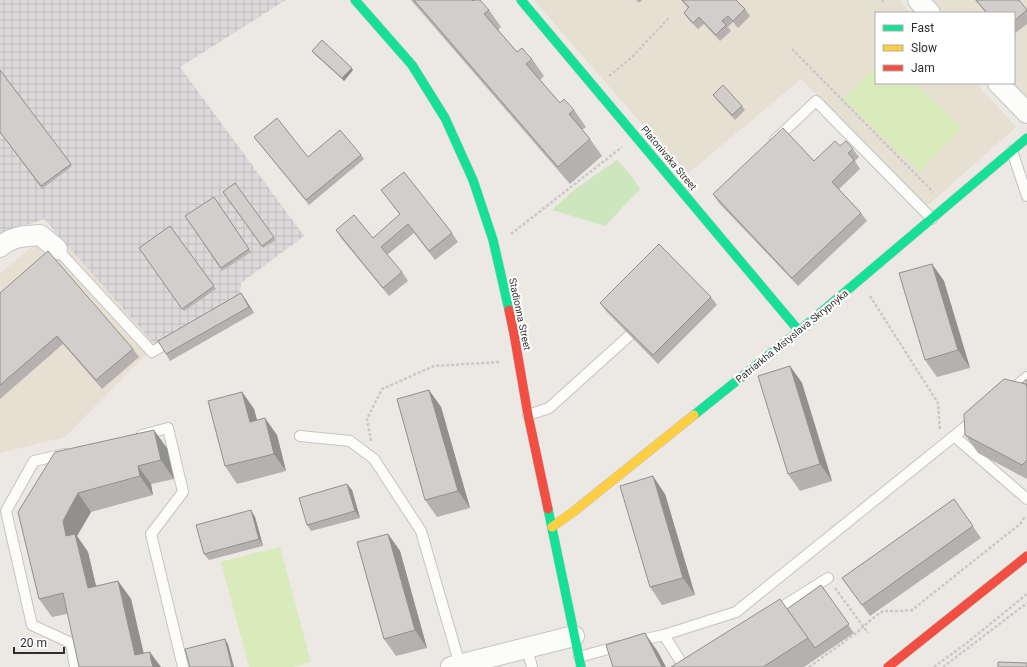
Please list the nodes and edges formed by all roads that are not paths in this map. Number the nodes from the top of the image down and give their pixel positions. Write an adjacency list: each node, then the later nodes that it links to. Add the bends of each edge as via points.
1 (355, 0): 20 (street, Stadionna Street, via 412,65 445,118 473,180 493,240 514,334)
2 (521, 0): 14 (street, Platonivska Street)
3 (918, 0): 4 (street)
4 (929, 12)
5 (999, 84): 6 (street)
6 (1027, 113)
7 (1027, 138): 9 (street, Patriarkha Mstyslava Skrypnyka)
8 (768, 147): 11 (lane, via 816,101)
9 (1012, 151): 10 (lane); 11 (street, Patriarkha Mstyslava Skrypnyka)
10 (1027, 196)
11 (932, 219): 14 (street, Patriarkha Mstyslava Skrypnyka)
12 (0, 247): 13 (street, via 18,236 40,235)
13 (57, 249): 16 (lane, via 152,352)
14 (799, 331): 26 (street, Patriarkha Mstyslava Skrypnyka)
15 (630, 335): 20 (lane, via 549,408)
16 (169, 342)
17 (1027, 377): 18 (lane)
18 (1002, 397)
19 (984, 412): 22 (lane)
20 (528, 415): 26 (street, Stadionna Street)
21 (300, 436): 34 (lane, via 350,441 374,459 421,531)
22 (954, 436): 25 (lane); 30 (lane, via 736,612)
23 (131, 438): 37 (lane, via 168,428 183,492 151,534)
24 (71, 452): 36 (lane, via 34,461 6,511 32,624 70,643)
25 (1027, 499)
26 (552, 528): 31 (street, Stadionna Street)
27 (1027, 556): 39 (street)
28 (828, 578): 29 (lane)
29 (765, 618)
30 (664, 635): 33 (lane, via 607,648); 35 (lane)
31 (574, 636): 32 (street); 33 (street, Stadionna Street)
32 (527, 648): 34 (street); 38 (lane)
33 (580, 662)
34 (456, 666)
35 (687, 666)
36 (75, 667)
37 (183, 667)
38 (532, 667)
39 (888, 667)

